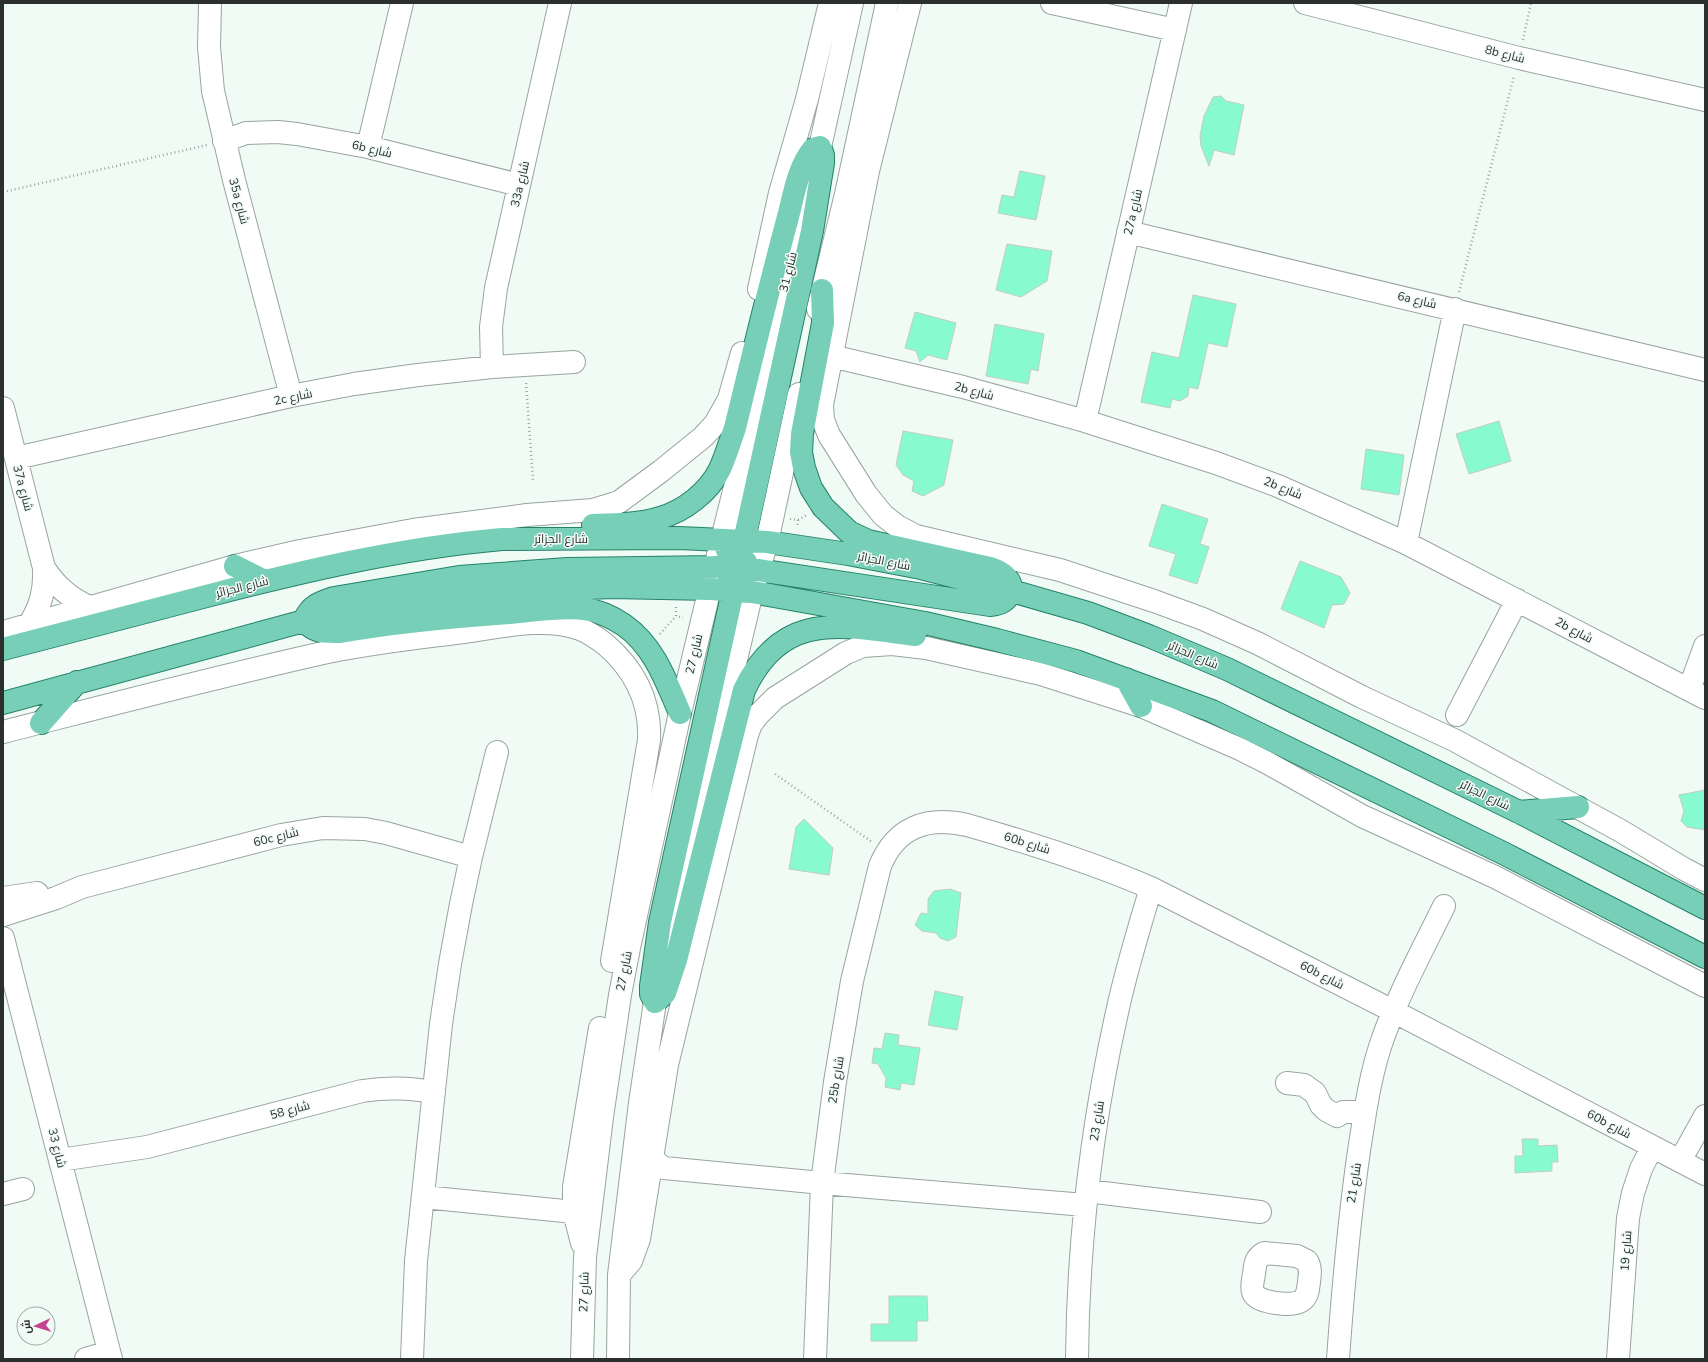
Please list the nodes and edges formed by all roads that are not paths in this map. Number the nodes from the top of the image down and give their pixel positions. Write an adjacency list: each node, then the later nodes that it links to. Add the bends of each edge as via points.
1 (210, 3): 13 (street, 35a شارع, via 208,47 213,91)
2 (402, 3): 14 (street)
3 (560, 3): 17 (street, 33a شارع)
4 (830, 3): 35 (street, via 807,99 780,193 736,378 723,411 703,436 634,492 605,507 413,530)
5 (852, 3): 15 (street, شارع 31)
6 (887, 3): 18 (street)
7 (910, 3): 16 (street)
8 (1052, 3): 11 (street)
9 (1181, 3): 11 (street, 27a شارع)
10 (1305, 3): 12 (street, 8b شارع, via 1519,58)
11 (1175, 30): 19 (street, 27a شارع)
12 (1705, 100)
13 (224, 141): 14 (street, 6b شارع, via 246,133 278,132); 26 (street, 35a شارع)
14 (368, 147): 17 (street, 6b شارع)
15 (820, 148): 30 (main road, via 813,149 802,167 727,452 708,486 690,504 659,519 637,523 539,527); 31 (street, شارع 31); 32 (main road, via 823,163 812,231)
16 (868, 171): 18 (street); 22 (street)
17 (519, 185): 24 (street, 33a شارع, via 494,301 491,327)
18 (846, 194): 20 (street)
19 (1128, 232): 21 (street, 6a شارع); 28 (street, 27a شارع)
20 (822, 290): 33 (street); 40 (main road, via 824,323 802,434 801,452 811,488 823,507 849,532 868,541 990,568 1006,576)
21 (1455, 309): 25 (street, 6a شارع); 34 (street)
22 (831, 356): 28 (street, 2b شارع, via 963,387); 59 (street, via 822,405 823,420 829,435 866,494 883,515 897,526 916,536 1060,570 1203,619 1257,643 1456,742)
23 (574, 362): 24 (street, 2c شارع)
24 (492, 367): 26 (street, 2c شارع, via 404,377)
25 (1705, 370)
26 (291, 396): 29 (street, 2c شارع)
27 (3, 408): 29 (street, 37a شارع)
28 (1085, 421): 34 (street, 2b شارع, via 1247,474)
29 (16, 458): 36 (street, 37a شارع)
30 (502, 539): 31 (main road, شارع الجزائر); 38 (main road, شارع الجزائر, via 411,551)
31 (722, 540): 32 (main road, شارع الجزائر); 37 (main road)
32 (744, 541): 33 (main road, شارع الجزائر); 37 (main road)
33 (767, 542): 37 (main road); 40 (main road, شارع الجزائر, via 921,568)
34 (1406, 543): 41 (street, 2b شارع)
35 (235, 566): 38 (main road); 42 (street)
36 (44, 568): 42 (street, 37a شارع, via 63,592); 44 (street, 37a شارع, via 42,598)
37 (739, 574): 39 (main road); 40 (main road, via 990,605 999,604 1007,599); 43 (main road, via 567,569 459,577 334,598 309,610); 46 (main road); 75 (street)
38 (265, 581): 48 (main road, شارع الجزائر)
39 (710, 589): 43 (main road, via 612,587 515,591); 54 (street, شارع 27)
40 (1012, 591): 60 (main road, شارع الجزائر, via 1088,613 1227,669)
41 (1517, 600): 51 (street, 2b شارع); 55 (street)
42 (89, 607): 44 (street)
43 (304, 621): 50 (main road); 54 (main road, via 312,629 340,632 468,616 559,609 584,609 606,614 625,625 647,647 659,664)
44 (30, 625): 45 (street)
45 (3, 632)
46 (997, 640): 49 (main road, via 1076,661); 75 (main road, via 958,641 826,626 794,634 764,657 744,690 676,960 665,993)
47 (1705, 646): 51 (street)
48 (3, 649)
49 (1126, 679): 53 (main road); 72 (main road, via 1219,714 1503,853)
50 (77, 682): 52 (main road); 56 (main road)
51 (1697, 694)
52 (3, 702)
53 (1140, 706): 74 (street, via 1240,749 1362,816 1495,877); 82 (street, via 1041,674 926,648 892,644 863,646 846,653 766,705 751,724 743,750 667,1065)
54 (680, 714): 71 (street, شارع 27)
55 (1457, 715)
56 (41, 723): 57 (street); 73 (street, via 325,653 524,624 556,623 580,629 595,636 630,670 646,706 650,722)
57 (3, 732)
58 (497, 752): 62 (street)
59 (1578, 807): 60 (main road); 63 (street)
60 (1519, 812): 68 (main road, شارع الجزائر)
61 (922, 825): 65 (street, 60b شارع, via 952,822 967,825 1064,854); 88 (street, 25b شارع, via 895,840 880,866 852,981)
62 (471, 857): 64 (street, 60c شارع, via 386,833 358,828 323,828 281,835); 78 (street, via 450,964)
63 (1705, 880)
64 (82, 887): 66 (street, 60c شارع); 69 (street, 60c شارع)
65 (1151, 888): 76 (street, 60b شارع); 90 (street, شارع 23, via 1118,1008 1105,1068)
66 (3, 898)
67 (1444, 906): 76 (street, شارع 21)
68 (1705, 908)
69 (3, 915)
70 (3, 938): 86 (street, شارع 33)
71 (629, 948): 73 (street); 93 (street, شارع 27, via 602,1117)
72 (1705, 957)
73 (610, 970): 91 (street, via 574,1187)
74 (1705, 986)
75 (655, 1002): 79 (street)
76 (1393, 1011): 80 (street, شارع 21, via 1375,1065); 83 (street, 60b شارع)
77 (1286, 1083): 80 (street, via 1304,1086 1316,1093 1321,1105 1337,1116 1343,1112)
78 (434, 1092): 86 (street, شارع 58, via 407,1088 362,1091 147,1148 121,1158); 89 (street)
79 (640, 1103): 82 (street); 94 (street)
80 (1365, 1112): 96 (street, شارع 21, via 1350,1210)
81 (1705, 1116): 85 (street)
82 (657, 1126): 84 (street)
83 (1652, 1147): 85 (street, 60b شارع); 105 (street, شارع 19, via 1641,1169 1628,1218)
84 (651, 1155): 88 (street, via 664,1168); 94 (street, via 636,1250)
85 (1680, 1161): 87 (street, 60b شارع)
86 (62, 1168): 97 (street, شارع 33)
87 (1705, 1174)
88 (822, 1183): 90 (street); 102 (street, 25b شارع)
89 (424, 1197): 91 (street); 99 (street, via 416,1261)
90 (1086, 1198): 92 (street); 103 (street, شارع 23)
91 (574, 1212): 93 (street)
92 (1260, 1212)
93 (585, 1257): 100 (street, شارع 27)
94 (619, 1275): 101 (street)
95 (1309, 1282): 96 (street)
96 (1343, 1284): 104 (street, شارع 21)
97 (110, 1356): 98 (street)
98 (86, 1359)
99 (412, 1359)
100 (582, 1359)
101 (618, 1359)
102 (814, 1359)
103 (1077, 1359)
104 (1338, 1359)
105 (1618, 1359)

